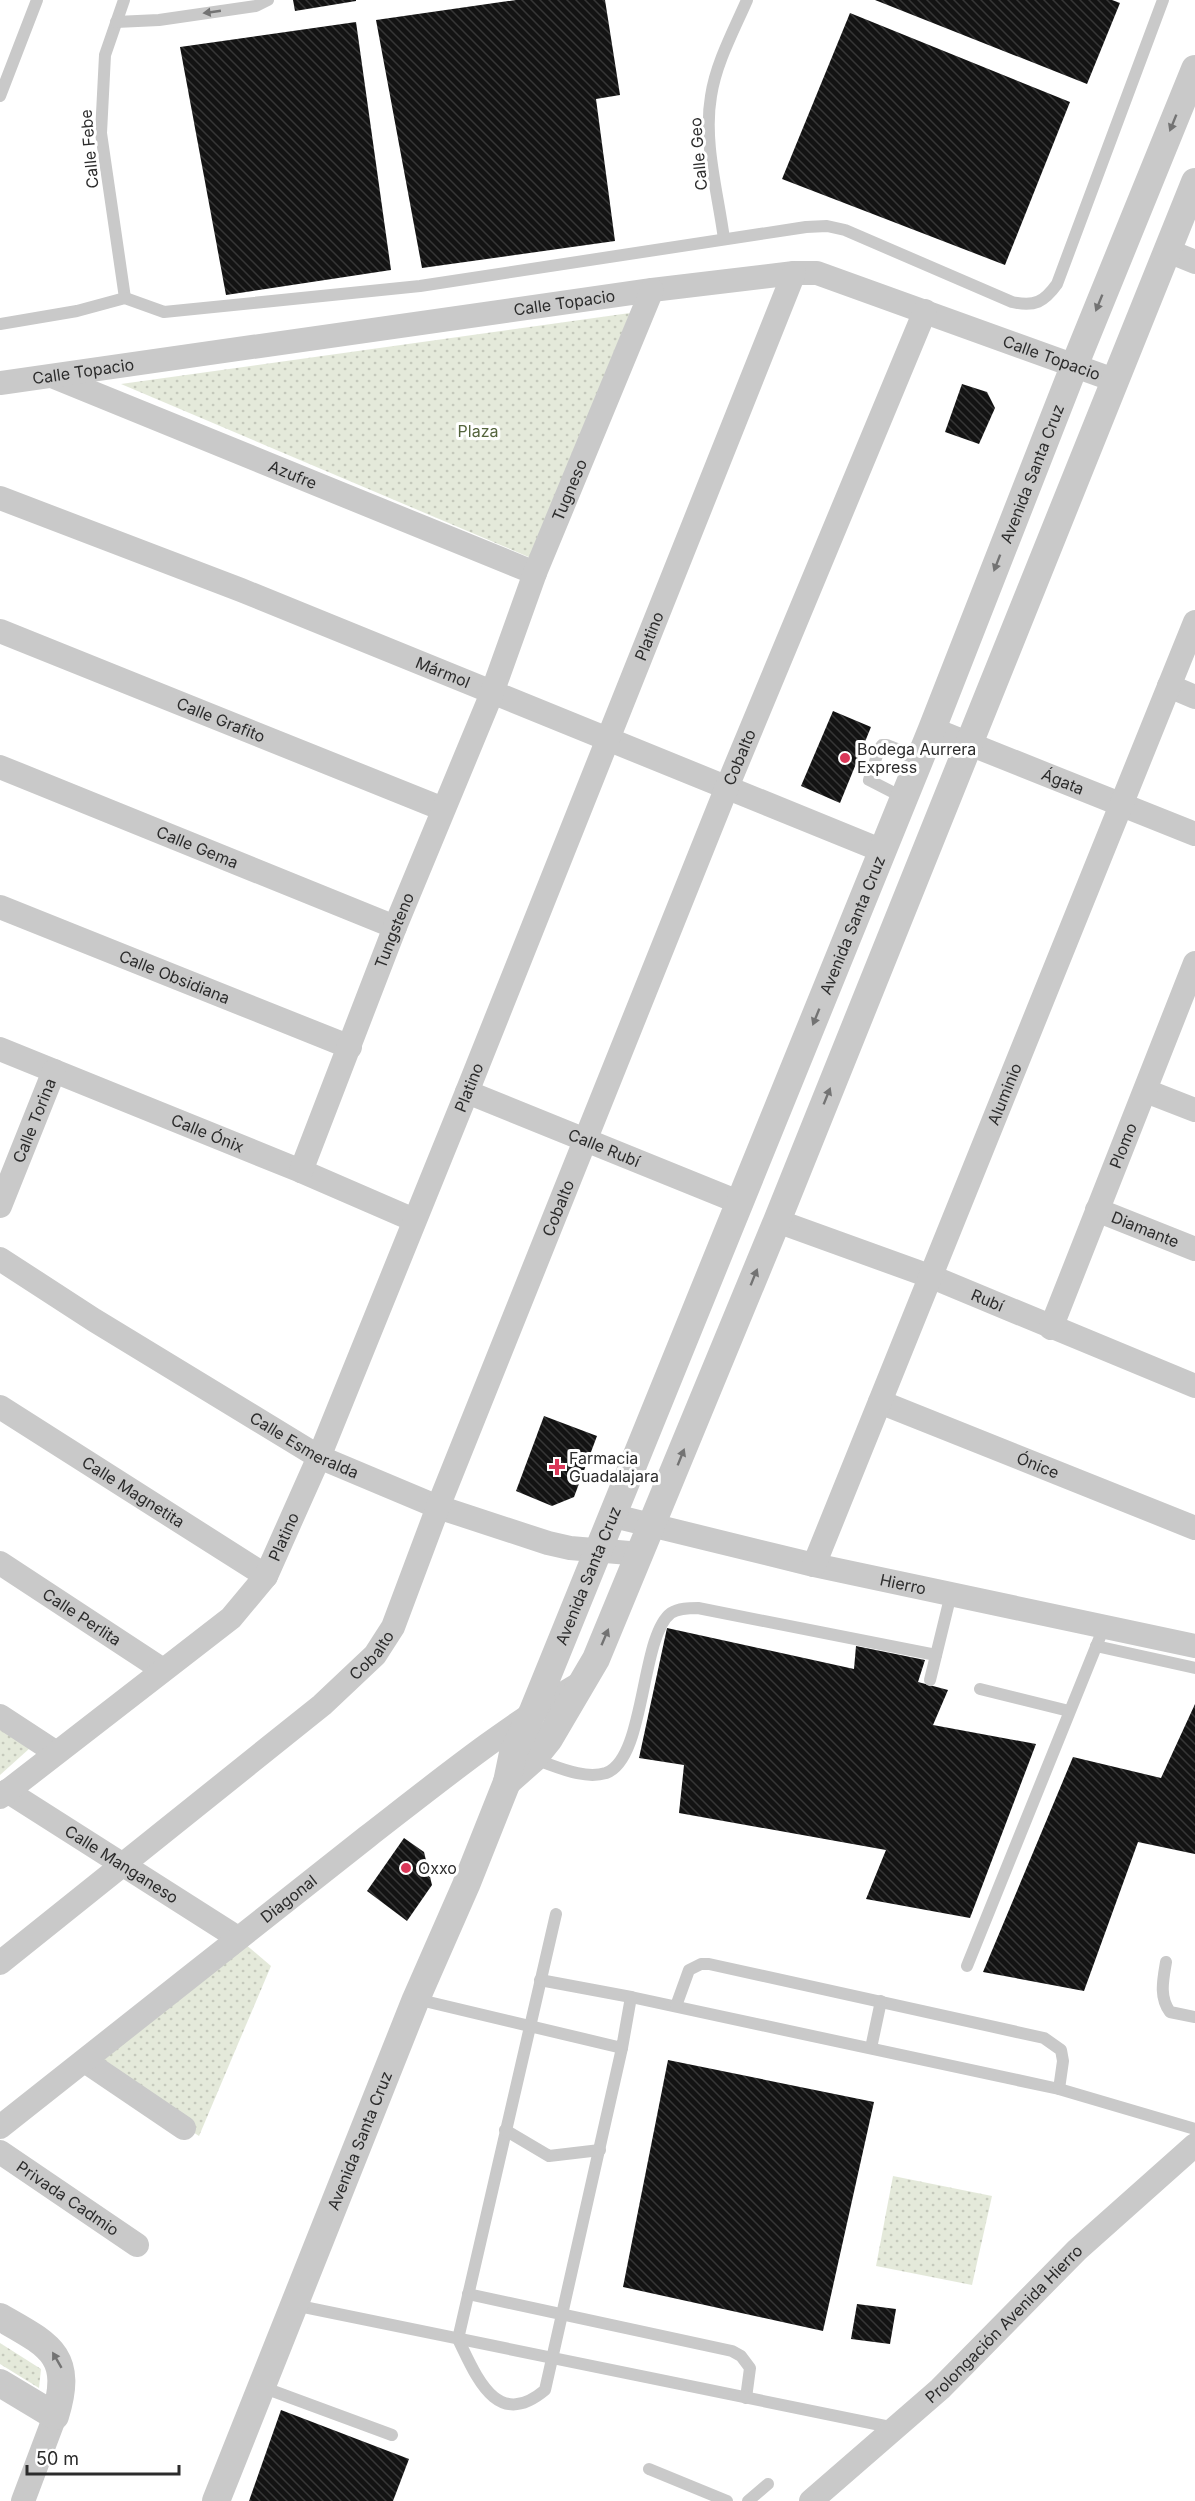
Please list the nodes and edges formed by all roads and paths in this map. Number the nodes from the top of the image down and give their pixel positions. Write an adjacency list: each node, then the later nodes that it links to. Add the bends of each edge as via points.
1 (37, 0): 8 (lane)
2 (124, 0): 6 (lane, Calle Febe)
3 (268, 0): 6 (lane, one-way to 6, via 256,6)
4 (747, 0): 10 (lane, Calle Geo, via 711,95 709,131)
5 (1163, 0): 10 (lane, via 1057,284 1047,298 1036,304 1012,302 845,230 827,226)
6 (117, 22): 15 (lane, Calle Febe, via 105,55 101,133)
7 (1195, 69): 18 (street, Avenida Santa Cruz, one-way to 18)
8 (0, 96)
9 (1195, 182): 11 (street, Avenida Santa Cruz)
10 (724, 239): 15 (lane, via 420,286 219,308 164,312)
11 (1168, 251): 12 (street); 20 (street, Avenida Santa Cruz)
12 (1195, 262)
13 (794, 273): 14 (street, Calle Topacio); 16 (street, Calle Topacio, via 817,273); 30 (street, Platino)
14 (652, 290): 19 (street, Calle Topacio); 23 (street, Tugneso)
15 (126, 298): 17 (lane)
16 (925, 311): 18 (street, Calle Topacio); 34 (street, Cobalto)
17 (0, 324)
18 (1075, 364): 20 (street, Calle Topacio); 29 (street, Avenida Santa Cruz, one-way to 29)
19 (52, 376): 21 (street, Calle Topacio); 23 (street, Azufre)
20 (1114, 380): 31 (street, Avenida Santa Cruz)
21 (0, 383)
22 (0, 498): 27 (street, Mármol, via 241,590)
23 (535, 573): 27 (street, Tugneso)
24 (1195, 622): 26 (street, Aluminio)
25 (0, 631): 37 (street, Calle Grafito)
26 (1169, 686): 28 (street); 36 (street, Aluminio)
27 (492, 693): 30 (street, Mármol); 37 (street, Tungsteno)
28 (1195, 697)
29 (932, 729): 31 (street, Ágata); 32 (street, Avenida Santa Cruz)
30 (609, 738): 34 (street, Mármol); 47 (street, Platino)
31 (968, 745): 36 (street, Ágata); 55 (street, Avenida Santa Cruz, one-way to 31)
32 (920, 758): 35 (street, Avenida Santa Cruz); 35 (lane, via 887,745 879,749 869,780)
33 (0, 767): 41 (street, Calle Gema)
34 (727, 787): 39 (street, Mármol); 49 (street, Cobalto)
35 (904, 798): 39 (street, Avenida Santa Cruz)
36 (1121, 803): 38 (street, Ágata); 58 (street, Aluminio)
37 (443, 809): 41 (street, Tungsteno)
38 (1195, 834)
39 (883, 851): 51 (street, Avenida Santa Cruz, one-way to 51)
40 (0, 907): 43 (street, Calle Obsidiana)
41 (395, 927): 43 (street, Tungsteno)
42 (1193, 974): 46 (street, Plomo)
43 (350, 1047): 50 (street, Tungsteno)
44 (0, 1049): 45 (street, Calle Ónix)
45 (54, 1071): 50 (street, Calle Ónix); 52 (street, Calle Torina)
46 (1146, 1091): 48 (street); 53 (street, Plomo)
47 (467, 1092): 49 (street, Calle Rubí); 54 (street, Platino)
48 (1195, 1110)
49 (586, 1141): 51 (street, Calle Rubí); 64 (street, Cobalto)
50 (301, 1171): 54 (street, Calle Ónix)
51 (741, 1203): 65 (street, Avenida Santa Cruz)
52 (0, 1206)
53 (1097, 1210): 56 (street, Diamante); 59 (street, Plomo)
54 (414, 1220): 63 (street, Platino)
55 (777, 1221): 58 (street, Rubí); 66 (street, Avenida Santa Cruz, one-way to 55)
56 (1195, 1249)
57 (0, 1259): 63 (street, Calle Esmeralda)
58 (932, 1277): 59 (street, Rubí); 61 (street, Aluminio)
59 (1051, 1328): 60 (street, Rubí)
60 (1195, 1386)
61 (880, 1402): 67 (street, Ónice); 71 (street, Aluminio)
62 (0, 1407): 72 (street, Calle Magnetita)
63 (319, 1457): 64 (street, Calle Esmeralda); 72 (street, Platino)
64 (438, 1507): 68 (street, Calle Esmeralda, via 548,1544); 88 (street, Cobalto, via 393,1627 375,1655 322,1705)
65 (614, 1516): 66 (street, Hierro); 68 (street, Avenida Santa Cruz)
66 (653, 1526): 69 (street, Avenida Santa Cruz); 71 (street, Hierro)
67 (1195, 1528)
68 (597, 1551): 69 (street, Calle Esmeralda); 82 (street, Avenida Santa Cruz)
69 (641, 1554): 80 (street, Avenida Santa Cruz, one-way to 69)
70 (0, 1563): 78 (street, Calle Perlita)
71 (814, 1565): 73 (street, Hierro)
72 (266, 1576): 78 (street, Platino, via 231,1618)
73 (951, 1594): 74 (street, Hierro); 76 (lane)
74 (1100, 1636): 75 (street, Hierro); 77 (lane); 83 (lane)
75 (1195, 1646)
76 (936, 1654): 79 (lane); 86 (lane, via 698,1608 678,1610 670,1614 659,1631 628,1746 614,1768 594,1775 580,1774)
77 (1195, 1668)
78 (163, 1670): 85 (street, Platino)
79 (930, 1680)
80 (584, 1681): 82 (street); 86 (street, Avenida Santa Cruz, via 549,1739)
81 (980, 1689): 83 (lane)
82 (533, 1711): 86 (street, Avenida Santa Cruz)
83 (1069, 1711): 93 (lane)
84 (0, 1716): 85 (street)
85 (55, 1752): 87 (street, Platino)
86 (512, 1752): 90 (street, Diagonal); 96 (street, Avenida Santa Cruz, via 507,1782)
87 (4, 1794): 88 (street, Calle Manganeso)
88 (125, 1864): 90 (street, Calle Manganeso); 92 (street, Cobalto)
89 (556, 1914): 94 (lane)
90 (237, 1938): 103 (street, Diagonal)
91 (1166, 1962): 99 (lane, via 1164,2003 1170,2012)
92 (0, 1963)
93 (967, 1966)
94 (540, 1980): 95 (lane); 100 (lane)
95 (631, 1997): 98 (lane); 101 (lane)
96 (416, 1999): 100 (lane); 114 (street, Avenida Santa Cruz)
97 (881, 2001): 98 (lane, via 701,1964 689,1970); 102 (lane); 104 (lane, via 1044,2038 1061,2050 1064,2061)
98 (676, 2006): 102 (lane)
99 (1195, 2017)
100 (529, 2027): 101 (lane); 108 (lane)
101 (621, 2048): 110 (lane)
102 (871, 2048): 104 (lane)
103 (85, 2061): 105 (street, Diagonal); 106 (street)
104 (1059, 2089): 107 (lane)
105 (0, 2127)
106 (184, 2128)
107 (1195, 2129)
108 (505, 2130): 110 (lane, via 549,2156); 113 (lane)
109 (1195, 2145): 123 (street, Prolongación Avenida Hierro, via 1085,2242 940,2389)
110 (600, 2150): 115 (lane)
111 (0, 2152): 112 (street, Privada Cadmio)
112 (137, 2245)
113 (468, 2294): 115 (lane); 117 (lane)
114 (294, 2305): 117 (lane); 120 (street, Avenida Santa Cruz)
115 (563, 2313): 118 (lane); 121 (lane, via 732,2351 750,2368)
116 (0, 2317): 122 (street, one-way to 116, via 63,2387 59,2362 36,2339)
117 (458, 2339): 118 (lane); 118 (lane, via 485,2389 500,2402 533,2400 545,2390)
118 (553, 2358): 121 (lane)
119 (0, 2383): 122 (street)
120 (262, 2387): 124 (lane); 128 (street, Avenida Santa Cruz)
121 (746, 2398): 123 (lane)
122 (56, 2416): 127 (street)
123 (895, 2428): 131 (street, Prolongación Avenida Hierro)
124 (392, 2434)
125 (649, 2469): 129 (lane)
126 (768, 2484): 130 (lane)
127 (23, 2501)
128 (216, 2501)
129 (727, 2501)
130 (748, 2501)
131 (811, 2501)

